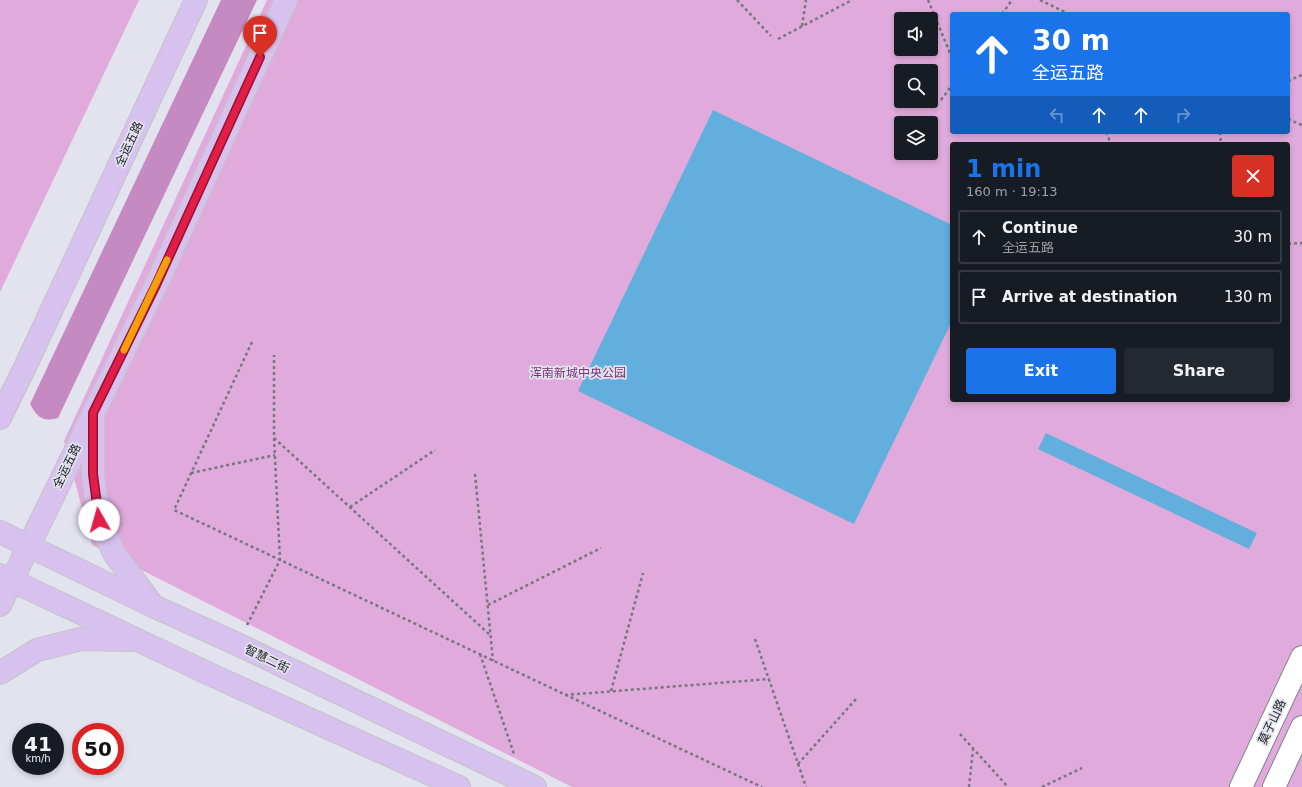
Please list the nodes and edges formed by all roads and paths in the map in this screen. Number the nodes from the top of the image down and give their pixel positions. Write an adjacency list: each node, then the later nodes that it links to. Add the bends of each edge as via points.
1 (196, 0): 27 (main road, 全运五路)
2 (286, 0): 29 (main road, 全运五路, via 156,285)
3 (737, 0): 14 (path)
4 (806, 0): 13 (path)
5 (852, 0): 13 (path)
6 (928, 0): 16 (path)
7 (1012, 0): 10 (path)
8 (1040, 0): 9 (path)
9 (1059, 9): 11 (path); 12 (path)
10 (1003, 12)
11 (1060, 12)
12 (1065, 12)
13 (802, 26): 15 (path)
14 (771, 36)
15 (778, 39)
16 (950, 53)
17 (1302, 75): 18 (path)
18 (1290, 80)
19 (950, 88): 20 (path)
20 (941, 100)
21 (1290, 120): 22 (path)
22 (1302, 125)
23 (1302, 243): 24 (path)
24 (1290, 244)
25 (252, 342): 34 (path)
26 (274, 355): 31 (path)
27 (26, 366): 28 (main road); 30 (main road, 全运五路)
28 (0, 391)
29 (93, 413): 38 (main road, 全运五路); 45 (main road, via 93,474 99,520 114,553)
30 (0, 418)
31 (274, 438): 33 (path); 36 (path)
32 (434, 450): 36 (path)
33 (275, 455): 34 (path); 40 (path)
34 (190, 473): 40 (path, via 174,510)
35 (475, 474): 44 (path)
36 (350, 507): 46 (path)
37 (0, 532): 38 (main road, 智慧二街)
38 (28, 545): 42 (main road, 全运五路); 45 (main road, 智慧二街)
39 (601, 548): 44 (path)
40 (280, 560): 49 (path); 50 (path)
41 (643, 573): 55 (path)
42 (6, 578): 43 (main road, 全运五路); 48 (main road)
43 (0, 605)
44 (488, 605): 46 (path)
45 (153, 606): 49 (main road, 智慧二街)
46 (490, 636): 52 (path)
47 (755, 639): 54 (path)
48 (136, 640): 53 (main road, via 81,639 37,650); 64 (main road)
49 (237, 644): 63 (main road, 智慧二街)
50 (480, 654): 52 (path); 63 (path)
51 (1302, 658): 70 (street, 莫子山路)
52 (493, 661): 56 (path)
53 (0, 673)
54 (769, 679): 55 (path); 61 (path)
55 (611, 692): 56 (path)
56 (564, 695): 65 (path)
57 (856, 699): 61 (path)
58 (1302, 727): 71 (street)
59 (960, 734): 60 (path)
60 (974, 749): 67 (path); 68 (path)
61 (798, 764): 66 (path)
62 (1082, 768): 69 (path)
63 (530, 785)
64 (459, 787)
65 (762, 787)
66 (806, 787)
67 (969, 787)
68 (1008, 787)
69 (1042, 787)
70 (1241, 787)
71 (1274, 787)

